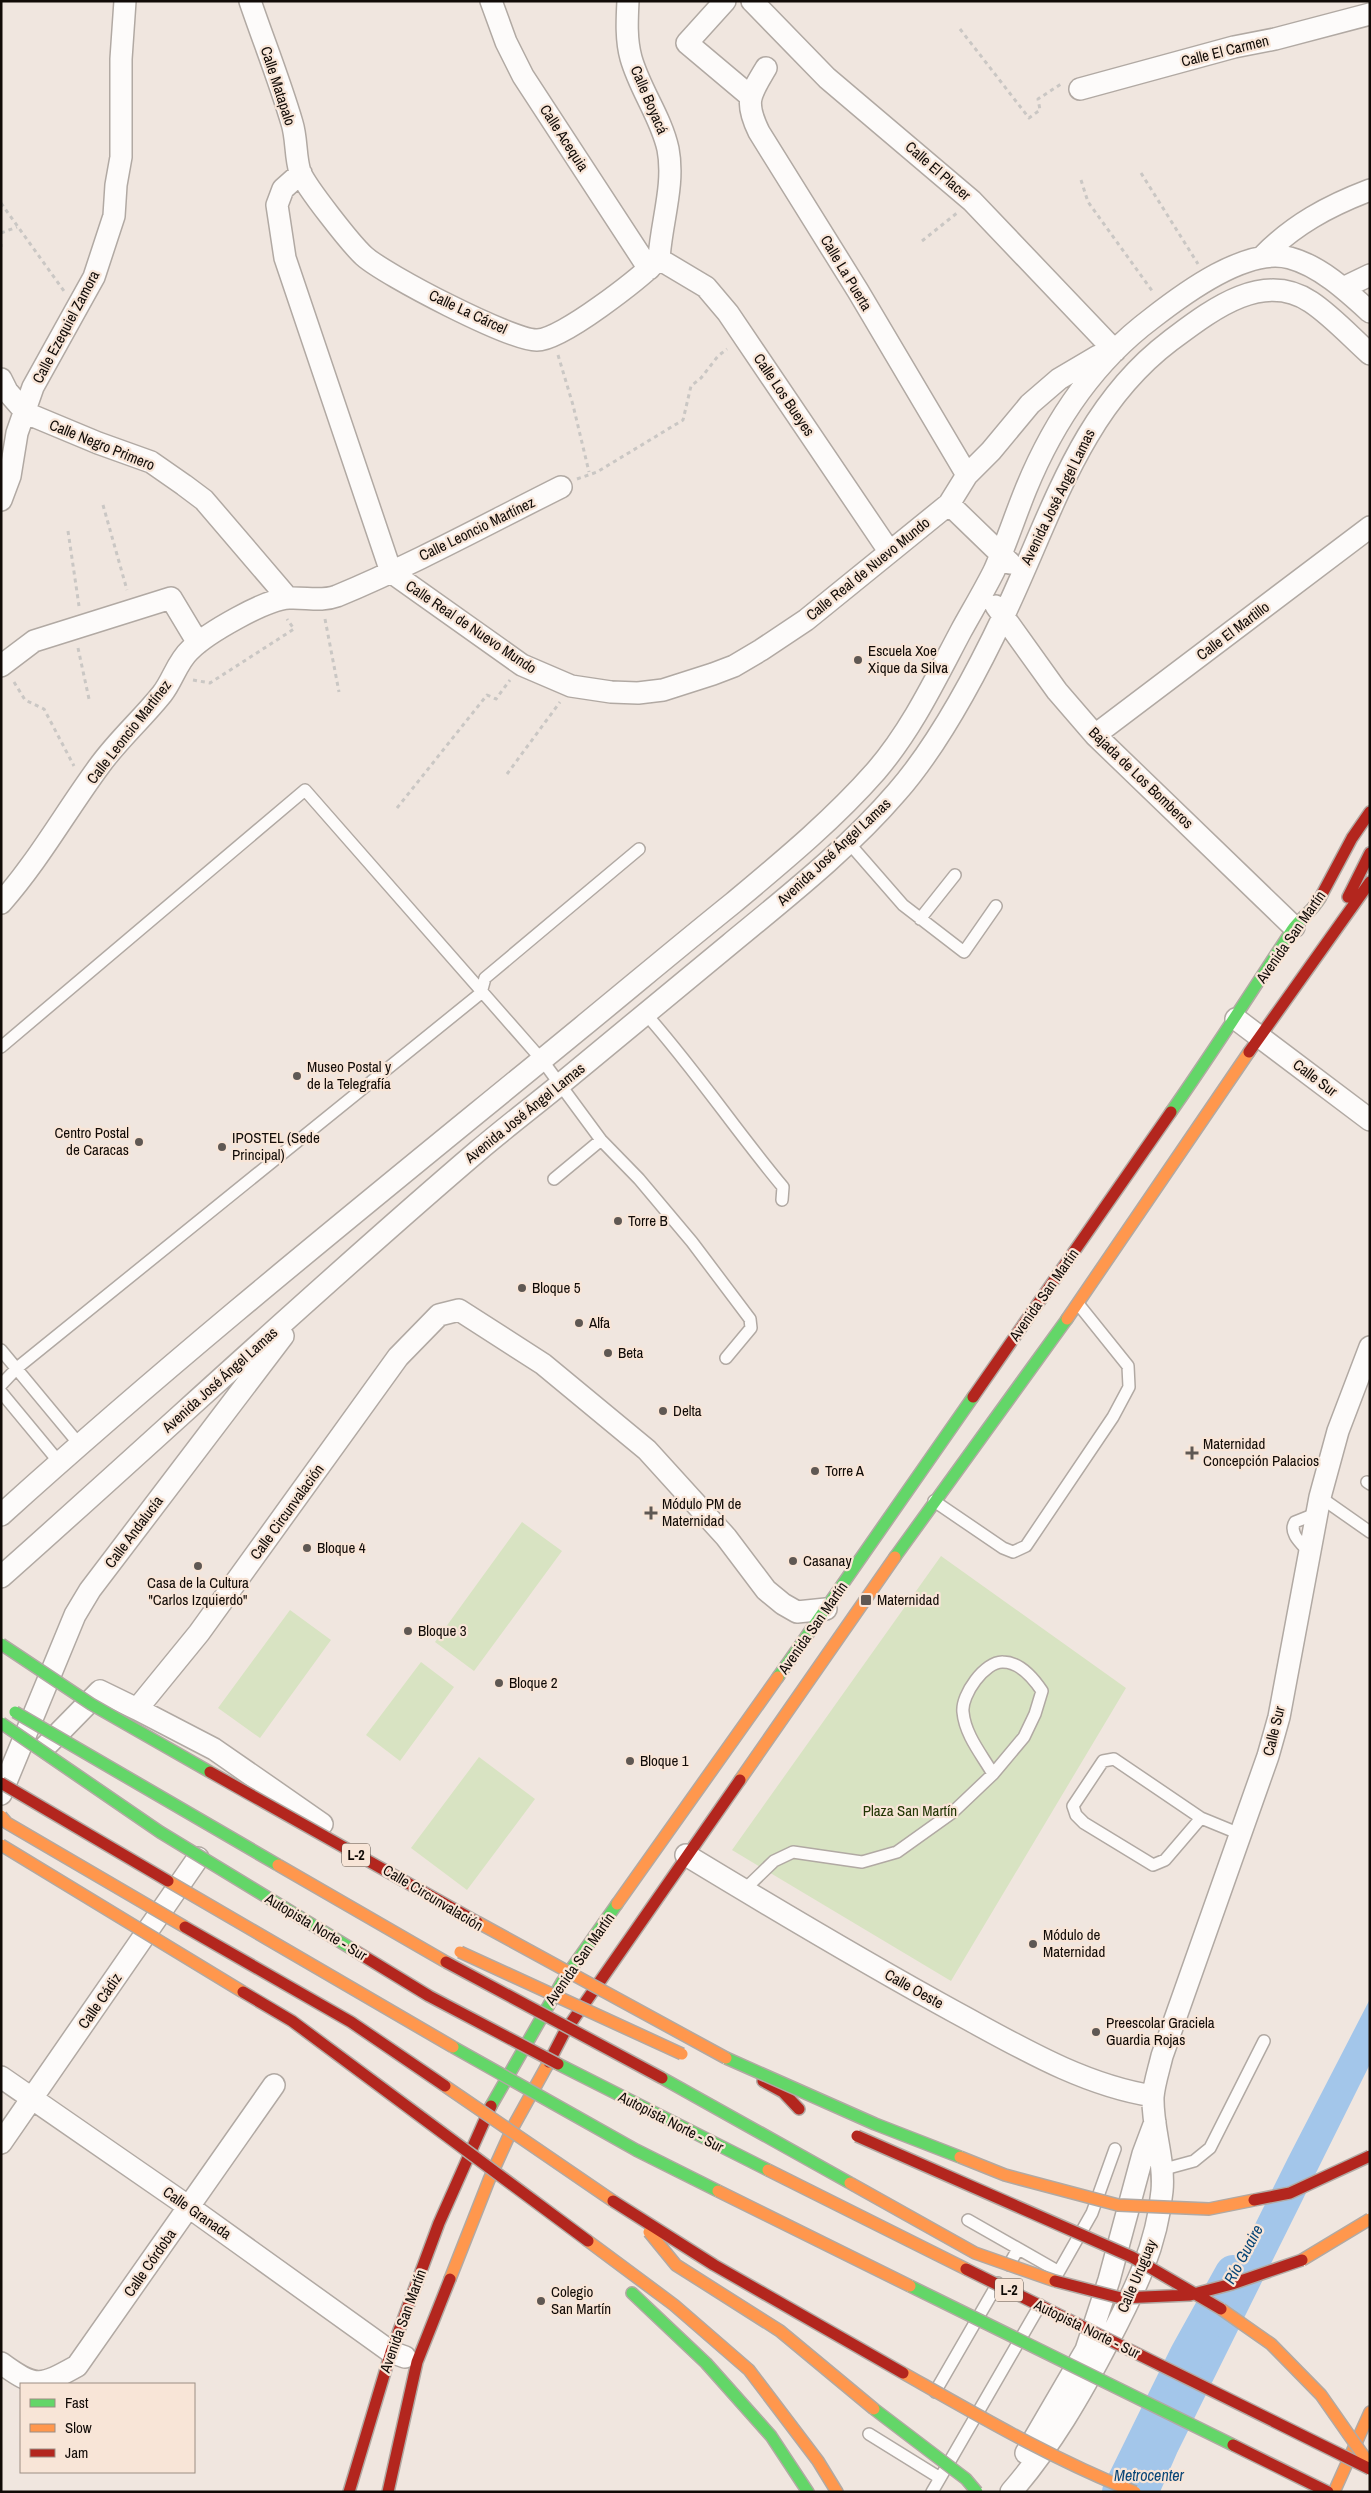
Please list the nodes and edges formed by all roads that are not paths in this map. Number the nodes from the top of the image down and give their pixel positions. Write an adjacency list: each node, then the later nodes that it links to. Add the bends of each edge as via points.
1 (125, 1): 21 (street, Calle Ezequiel Zamora, via 121,59 121,157 114,216 94,277 33,387)
2 (250, 1): 11 (street, Calle Matapalo, via 292,124)
3 (491, 1): 14 (street, Calle Acequia, via 523,76)
4 (628, 1): 14 (street, Calle Boyacá, via 627,35 631,58 664,132 669,152 670,174)
5 (725, 1): 10 (street, via 687,43)
6 (761, 3): 18 (street, Calle El Placer, via 827,78 972,201)
7 (1370, 14): 9 (street, Calle El Carmen)
8 (766, 68): 10 (street)
9 (1080, 89)
10 (750, 96): 22 (street, Calle La Puerta, via 751,116 758,132 858,291)
11 (301, 173): 14 (street, Calle La Cárcel, via 364,256 494,327 537,340 553,336); 29 (street, Calle Real de Nuevo Mundo, via 283,189 277,205 285,258)
12 (1370, 190): 13 (street, via 1307,219)
13 (1262, 257): 16 (street, Avenida José Angel Lamas, via 1290,258); 18 (street, Avenida José Angel Lamas, via 1208,280 1165,309)
14 (654, 264): 27 (street, Calle Los Bueyes, via 706,287 744,336)
15 (1370, 275): 16 (street)
16 (1343, 288): 17 (street, Avenida José Angel Lamas)
17 (1370, 312)
18 (1115, 351): 22 (street, Calle Real de Nuevo Mundo, via 1098,356 1059,379 1030,404); 28 (street, Avenida José Angel Lamas, via 1094,372 1069,407 1028,484)
19 (1370, 354): 30 (street, Avenida José Angel Lamas, via 1310,302 1292,293 1268,288 1252,292 1208,315 1167,343 1117,391 1075,456)
20 (1, 379): 21 (street, Calle Negro Primero)
21 (26, 413): 24 (street, Calle Ezequiel Zamora); 32 (street, Calle Negro Primero, via 151,462 184,485 204,500)
22 (967, 475): 25 (street, Calle Real de Nuevo Mundo)
23 (561, 487): 29 (street, Calle Leoncio Martínez)
24 (1, 500)
25 (949, 504): 27 (street, Calle Real de Nuevo Mundo); 28 (street)
26 (1370, 527): 36 (street, Calle El Martillo)
27 (889, 551): 29 (street, Calle Real de Nuevo Mundo, via 806,620 734,666 663,690 638,693 571,686 522,665)
28 (1001, 552): 30 (street); 31 (street, Avenida José Angel Lamas)
29 (391, 572): 32 (street, Calle Leoncio Martínez, via 334,597 321,600)
30 (1020, 576): 33 (street, Avenida José Angel Lamas)
31 (983, 592): 33 (street); 55 (street, Avenida José Ángel Lamas, via 928,696 901,739 846,803 754,885)
32 (281, 599): 34 (street, Calle Leoncio Martínez, via 262,605)
33 (1004, 616): 36 (street, Bajada de Los Bomberos, via 1057,691); 38 (street, Avenida José Ángel Lamas, via 954,711 925,756 898,791)
34 (198, 643): 35 (street, via 171,598 34,641); 44 (street, Calle Leoncio Martínez, via 179,662 159,697 121,737 28,871)
35 (2, 666)
36 (1095, 735): 48 (street, Bajada de Los Bomberos)
37 (1370, 812): 45 (main road, Avenida San Martín, via 1352,838)
38 (848, 842): 47 (lane, via 903,905); 51 (street, Avenida José Ángel Lamas, via 774,908)
39 (1370, 847): 45 (main road)
40 (639, 849): 50 (lane, via 484,978)
41 (1370, 853): 49 (main road)
42 (954, 875): 47 (lane)
43 (1370, 882): 49 (main road, Avenida San Martín)
44 (1, 903)
45 (1316, 905): 48 (main road, Avenida San Martín)
46 (996, 906): 47 (lane, via 964,952)
47 (920, 919)
48 (1294, 927): 52 (main road, Avenida San Martín)
49 (1326, 941): 53 (main road, Avenida San Martín)
50 (482, 993): 54 (lane, via 305,790); 55 (lane); 66 (lane)
51 (646, 1013): 56 (street, Avenida José Ángel Lamas); 60 (lane, via 784,1188)
52 (1236, 1019): 53 (street, Calle Sur); 76 (main road, Avenida San Martín)
53 (1259, 1037): 57 (street, Calle Sur); 62 (main road, Avenida San Martín)
54 (1, 1047)
55 (542, 1060): 56 (lane); 69 (street, Avenida José Ángel Lamas)
56 (561, 1084): 58 (lane); 61 (street, Avenida José Ángel Lamas, via 480,1148)
57 (1370, 1120)
58 (602, 1140): 59 (lane); 65 (lane, via 663,1207 750,1319 751,1328)
59 (554, 1180)
60 (782, 1200)
61 (313, 1296): 75 (street, Avenida José Ángel Lamas); 82 (street, Calle Andalucía, via 90,1590 75,1615)
62 (1078, 1304): 71 (main road, Avenida San Martín); 71 (lane, via 1128,1366 1129,1387 1113,1417 1026,1546 1013,1552 1003,1548)
63 (1, 1350): 66 (lane)
64 (1369, 1353): 72 (street, Calle Sur, via 1338,1431)
65 (726, 1358)
66 (16, 1368): 67 (lane); 69 (lane)
67 (1, 1385)
68 (1, 1392): 70 (lane)
69 (79, 1444): 70 (street, Avenida José Ángel Lamas)
70 (59, 1462): 73 (street, Avenida José Ángel Lamas)
71 (934, 1501): 87 (main road, Avenida San Martín)
72 (1317, 1506): 74 (lane); 85 (street, Calle Sur, via 1279,1717)
73 (1, 1515)
74 (1370, 1532)
75 (1, 1577)
76 (826, 1609): 79 (street, Calle Circunvalación, via 797,1612 783,1604 766,1590 726,1537 646,1450 543,1364 459,1310 439,1315 398,1357 199,1634); 93 (main road, Avenida San Martín)
77 (1, 1644): 95 (main road, L-2, bridge, via 116,1719)
78 (1, 1704): 89 (main road, bridge)
79 (137, 1709): 82 (street, via 100,1691); 93 (street, Calle Circunvalación, via 249,1771 401,1881 555,1970)
80 (1, 1723): 127 (main road, Autopista Norte - Sur / L-2, bridge, via 160,1832 429,1996 648,2111)
81 (993, 1774): 81 (lane, via 1024,1737 1042,1691 1034,1678 1004,1662 991,1665 971,1685 963,1710 968,1730); 90 (lane, via 953,1812 897,1852 862,1862 793,1852 774,1861)
82 (2, 1789): 137 (main road, bridge, via 636,2150)
83 (1, 1816): 109 (main road, bridge, via 7,1823 152,1909 351,2022)
84 (1201, 1818): 84 (lane, via 1114,1759 1103,1762 1073,1806 1084,1823 1153,1865 1165,1860); 85 (lane)
85 (1240, 1834): 100 (street, Calle Sur, via 1162,2056)
86 (1, 1845): 112 (main road, bridge, via 292,2021)
87 (686, 1855): 90 (street, Calle Oeste); 118 (main road, Avenida San Martín, via 586,1998 541,2074 486,2188)
88 (198, 1858): 101 (street, Calle Cádiz)
89 (265, 1858): 91 (main road, bridge); 110 (main road, bridge, via 480,1982 679,2087 975,2253 1066,2286 1121,2298 1190,2294 1232,2284 1308,2258)
90 (744, 1890): 100 (street, Calle Oeste, via 850,1954 1020,2047 1124,2092)
91 (412, 1929)
92 (447, 1946): 96 (main road, bridge)
93 (562, 1982): 117 (main road, Avenida San Martín, via 487,2114 439,2223)
94 (1264, 2041): 107 (lane, via 1210,2148 1194,2161)
95 (718, 2055): 99 (main road, L-2, bridge, via 783,2092 803,2111); 106 (main road, bridge, via 875,2124 1005,2175 1118,2205 1209,2209 1290,2193)
96 (695, 2060)
97 (1, 2077): 101 (street, Calle Granada)
98 (274, 2085): 108 (street, Calle Córdoba)
99 (756, 2089)
100 (1153, 2096): 102 (street, Calle Uruguay)
101 (32, 2099): 104 (street, Calle Cádiz); 108 (street, Calle Granada)
102 (1156, 2120): 107 (street, Calle Uruguay); 125 (street, Calle Uruguay, via 1143,2154 1111,2273 1086,2350)
103 (842, 2129): 126 (main road, bridge, via 1132,2257 1233,2316 1271,2344 1321,2395)
104 (1, 2143)
105 (1115, 2149): 115 (lane, via 1092,2213)
106 (1370, 2156)
107 (1161, 2170): 135 (street, Calle Uruguay, via 1163,2188 1159,2221 1134,2292 1064,2421)
108 (189, 2208): 117 (street, Calle Granada); 119 (street, Calle Córdoba, via 77,2366 49,2382 21,2378)
109 (637, 2217): 134 (main road, bridge, via 676,2265 780,2331 870,2406 966,2479); 136 (main road, bridge, via 714,2265 1003,2430)
110 (1370, 2219)
111 (968, 2220): 113 (lane)
112 (588, 2241): 114 (main road); 132 (main road, via 674,2304 749,2370 818,2461)
113 (1018, 2249): 115 (lane); 121 (lane)
114 (605, 2270)
115 (1059, 2272): 123 (lane)
116 (626, 2288): 131 (main road, via 706,2363 771,2436)
117 (391, 2352): 118 (street, Calle Granada); 129 (main road, Avenida San Martín)
118 (417, 2362): 130 (main road, Avenida San Martín)
119 (1, 2363)
120 (893, 2374): 121 (lane)
121 (932, 2398): 123 (lane)
122 (1370, 2412): 138 (main road)
123 (972, 2423): 125 (lane); 128 (lane)
124 (869, 2434): 128 (lane)
125 (1017, 2451): 135 (street, Calle Uruguay)
126 (1370, 2465)
127 (1370, 2469)
128 (940, 2478): 133 (lane)
129 (349, 2492)
130 (388, 2492)
131 (808, 2492)
132 (836, 2492)
133 (932, 2492)
134 (976, 2492)
135 (1009, 2492)
136 (1135, 2492)
137 (1328, 2492)
138 (1334, 2492)

